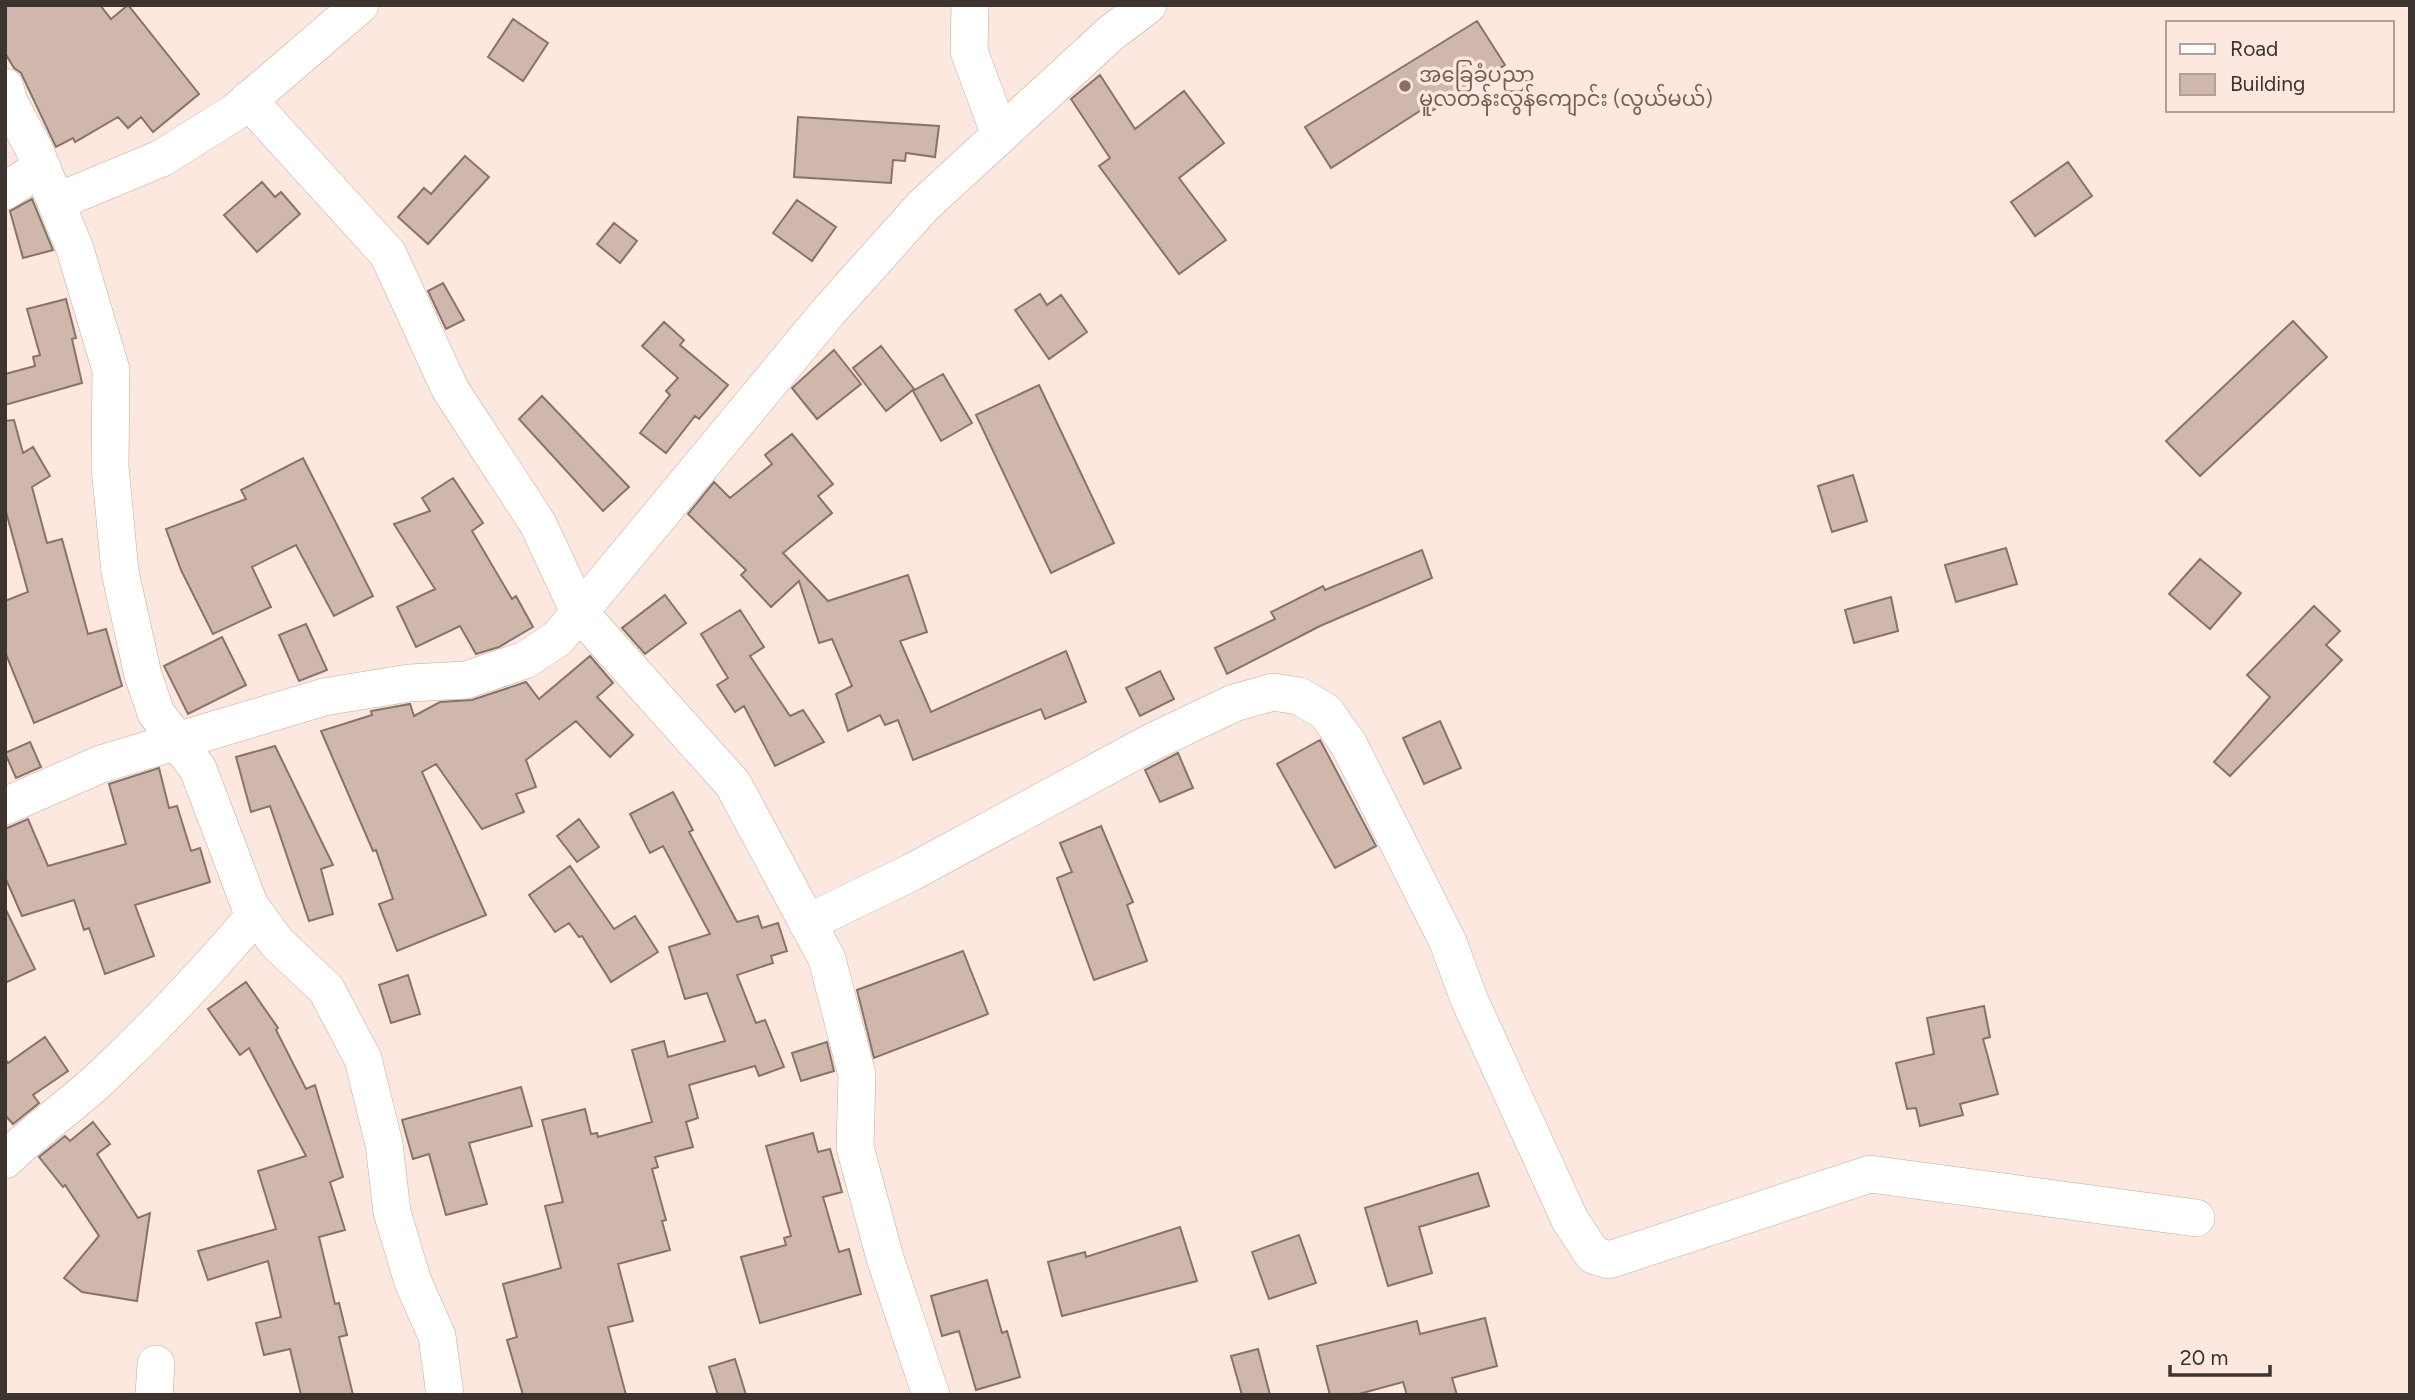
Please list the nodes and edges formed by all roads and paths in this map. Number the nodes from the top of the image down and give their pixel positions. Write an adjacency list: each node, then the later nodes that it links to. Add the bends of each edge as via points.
1 (360, 5): 5 (street)
2 (970, 5): 6 (street, via 969,51)
3 (1148, 5): 6 (street)
4 (5, 87): 7 (street)
5 (248, 100): 9 (street, via 162,158); 10 (street, via 387,254 450,389 538,524)
6 (1000, 135): 10 (street, via 923,206 828,311)
7 (42, 167): 8 (street); 9 (street)
8 (5, 191)
9 (56, 202): 11 (street, via 111,370 110,466 120,572 143,675 156,713)
10 (579, 612): 11 (street, via 558,638 525,660 466,680 324,696); 14 (street, via 733,784)
11 (178, 742): 12 (street, via 101,764); 13 (street, via 198,769)
12 (5, 806)
13 (256, 914): 15 (street, via 101,1078); 17 (street, via 277,943 326,989 363,1059 384,1144 392,1212 413,1282 437,1336)
14 (807, 923): 16 (street, via 912,872 1150,743 1234,704 1273,692 1299,696 1326,712 1349,746 1448,942 1469,999 1570,1220 1593,1255 1609,1260 1870,1174); 18 (street, via 827,959 857,1075 855,1147 885,1258)
15 (5, 1160)
16 (2196, 1217)
17 (445, 1395)
18 (931, 1395)

